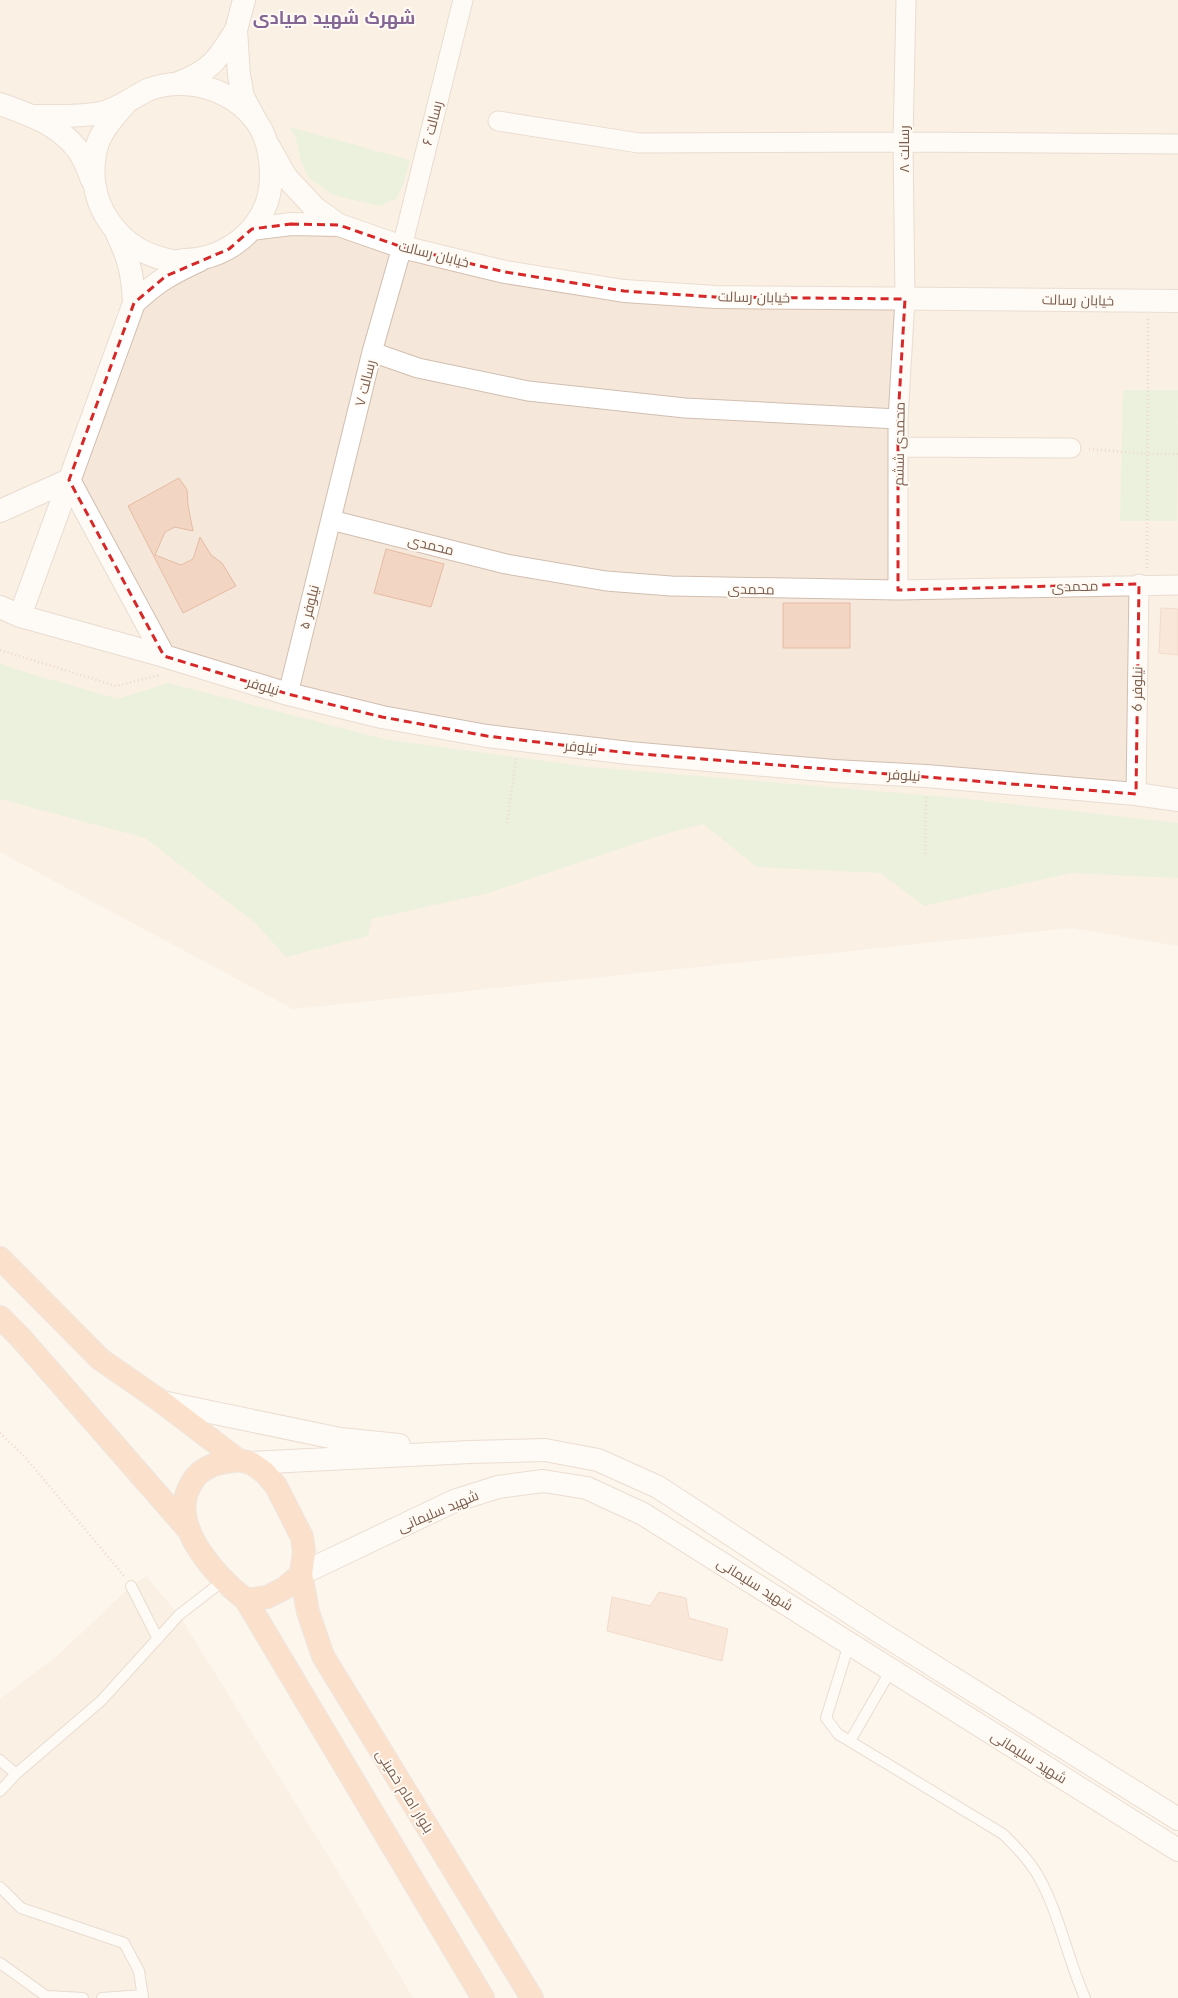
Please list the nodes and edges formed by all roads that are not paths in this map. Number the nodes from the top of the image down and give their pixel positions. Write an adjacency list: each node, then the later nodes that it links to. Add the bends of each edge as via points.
1 (244, 0): 4 (main road)
2 (463, 0): 18 (street, رسالت ۶)
3 (906, 0): 11 (street, ۸ رسالت)
4 (236, 30): 5 (main road, via 221,55 206,71); 9 (main road, via 238,76 243,97)
5 (178, 83): 7 (main road, via 150,90); 9 (main road, via 207,86 233,99)
6 (0, 104): 8 (main road)
7 (124, 104): 8 (main road, via 102,113); 14 (main road, via 106,126 100,140 95,153)
8 (35, 116): 14 (main road, via 60,132 78,149)
9 (254, 119): 13 (main road)
10 (498, 121): 11 (street, via 639,143)
11 (903, 142): 12 (street); 20 (street, ۸ رسالت)
12 (1178, 144)
13 (268, 145): 15 (main road, via 286,178 315,208); 16 (main road, via 272,174 267,202)
14 (93, 182): 17 (main road, via 101,210)
15 (339, 225): 16 (main road, via 291,224); 18 (main road, خیابان رسالت)
16 (252, 229): 19 (main road, via 229,249)
17 (117, 234): 19 (main road, via 140,251 169,261); 22 (main road, via 127,254)
18 (402, 247): 20 (main road, خیابان رسالت, via 505,272 624,291 715,297); 23 (street, رسالت ۷)
19 (200, 260): 22 (main road, via 166,276)
20 (905, 299): 21 (main road, خیابان رسالت); 24 (street, محمدی ششم)
21 (1178, 301)
22 (134, 302): 27 (main road)
23 (372, 352): 24 (street, via 418,368 528,391 685,408); 29 (street, رسالت ۷)
24 (898, 419): 25 (street, محمدی ششم)
25 (899, 448): 26 (street); 32 (street, محمدی ششم)
26 (1071, 448)
27 (69, 480): 28 (main road); 34 (main road); 35 (main road)
28 (0, 511)
29 (331, 520): 32 (street, محمدی, via 506,564 606,581 762,589); 36 (street, نیلوفر ۵)
30 (1143, 584): 31 (street, محمدی); 32 (street, محمدی); 37 (street, نیلوفر 6)
31 (1178, 584)
32 (898, 590)
33 (0, 607): 34 (main road, نیلوفر)
34 (20, 616): 35 (main road, نیلوفر)
35 (164, 656): 36 (main road, نیلوفر)
36 (288, 694): 37 (main road, نیلوفر, via 382,717 519,741 834,771 926,776)
37 (1136, 794): 38 (main road, نیلوفر)
38 (1178, 800)
39 (0, 1258): 41 (highway, via 100,1359)
40 (0, 1317): 44 (highway)
41 (162, 1402): 42 (main road, via 340,1439); 43 (highway)
42 (470, 1452): 43 (main road); 49 (main road, via 545,1450 598,1460 658,1488)
43 (244, 1462): 44 (highway, via 212,1465 196,1475 185,1494); 45 (highway, via 265,1473 276,1486 300,1532 304,1552)
44 (186, 1527): 46 (highway)
45 (301, 1574): 48 (highway, via 285,1588 267,1597); 51 (main road, شهید سلیمانی, via 454,1501 498,1487 544,1481 588,1488 643,1514); 66 (highway, بلوار امام خمینی, via 308,1612 323,1656)
46 (224, 1580): 48 (highway); 50 (lane, via 180,1615)
47 (132, 1586): 50 (lane)
48 (246, 1600): 65 (highway)
49 (862, 1621): 51 (main road); 52 (main road)
50 (158, 1639): 56 (lane, via 101,1701)
51 (849, 1644): 53 (main road, شهید سلیمانی); 54 (lane, via 826,1718 838,1734)
52 (904, 1647): 53 (main road); 58 (main road)
53 (891, 1670): 54 (lane); 59 (main road, شهید سلیمانی)
54 (850, 1741): 67 (lane, via 1003,1834 1024,1855 1038,1875)
55 (0, 1760): 56 (lane)
56 (16, 1774): 57 (lane)
57 (0, 1791)
58 (1178, 1819)
59 (1178, 1850)
60 (0, 1887): 62 (lane, via 21,1908 124,1944 139,1971)
61 (0, 1963): 63 (lane, via 46,1996)
62 (143, 1996): 64 (lane)
63 (83, 1998)
64 (102, 1998)
65 (483, 1998)
66 (532, 1998)
67 (1085, 1998)

